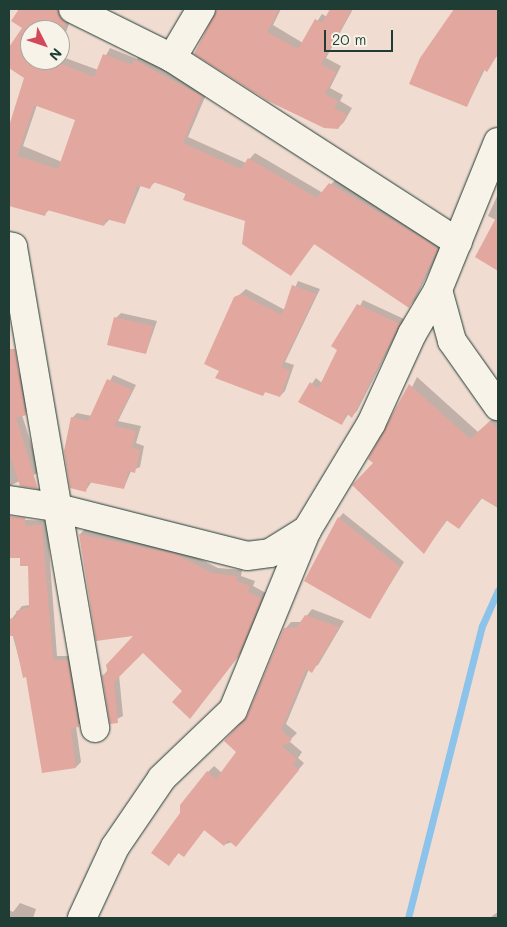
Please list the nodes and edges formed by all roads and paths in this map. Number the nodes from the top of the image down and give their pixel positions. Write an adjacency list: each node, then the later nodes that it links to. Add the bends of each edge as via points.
1 (73, 9): 3 (street)
2 (201, 9): 3 (street)
3 (172, 58): 5 (street)
4 (498, 142): 5 (street)
5 (458, 242): 7 (street)
6 (9, 246): 10 (street, via 13,248)
7 (438, 290): 8 (street, via 452,340); 11 (street, via 412,334 371,424)
8 (498, 406)
9 (9, 500): 10 (street)
10 (54, 507): 11 (street, via 248,556 270,553); 12 (street)
11 (307, 530): 13 (street, via 232,710 162,778 115,847)
12 (95, 728)
13 (82, 918)

